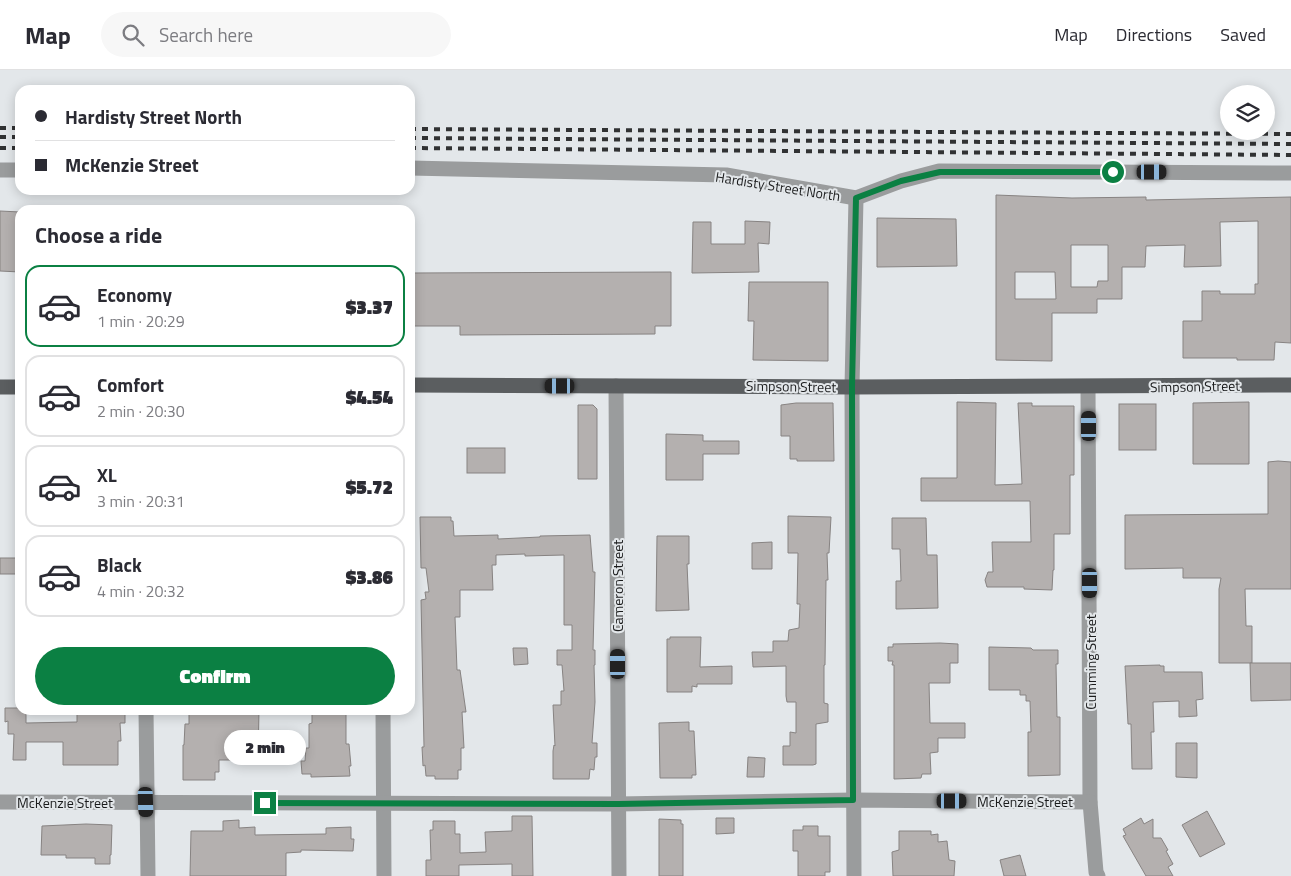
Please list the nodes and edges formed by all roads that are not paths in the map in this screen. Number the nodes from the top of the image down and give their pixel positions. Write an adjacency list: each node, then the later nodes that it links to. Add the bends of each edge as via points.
1 (415, 168): 5 (street, Hardisty Street North, via 726,175)
2 (0, 170): 3 (street)
3 (15, 170)
4 (1291, 173): 5 (street, Hardisty Street North, via 940,172 901,181)
5 (856, 198): 11 (street)
6 (415, 385): 8 (main road, Simpson Street)
7 (1291, 385): 12 (main road, Simpson Street)
8 (616, 386): 11 (main road, Simpson Street); 20 (street, Cameron Street)
9 (0, 387): 10 (main road)
10 (15, 387)
11 (852, 387): 12 (main road, Simpson Street); 15 (street)
12 (1088, 387): 18 (street, Cumming Street)
13 (146, 715): 17 (street)
14 (383, 715): 19 (street)
15 (853, 800): 18 (street, McKenzie Street); 20 (street, McKenzie Street); 24 (street)
16 (0, 802): 17 (street, McKenzie Street)
17 (146, 802): 19 (street, McKenzie Street); 21 (street)
18 (1090, 802): 25 (street, Cumming Street)
19 (384, 803): 20 (street, McKenzie Street); 22 (street)
20 (618, 804): 23 (street, Cameron Street)
21 (148, 876)
22 (384, 876)
23 (619, 876)
24 (854, 876)
25 (1098, 876)

